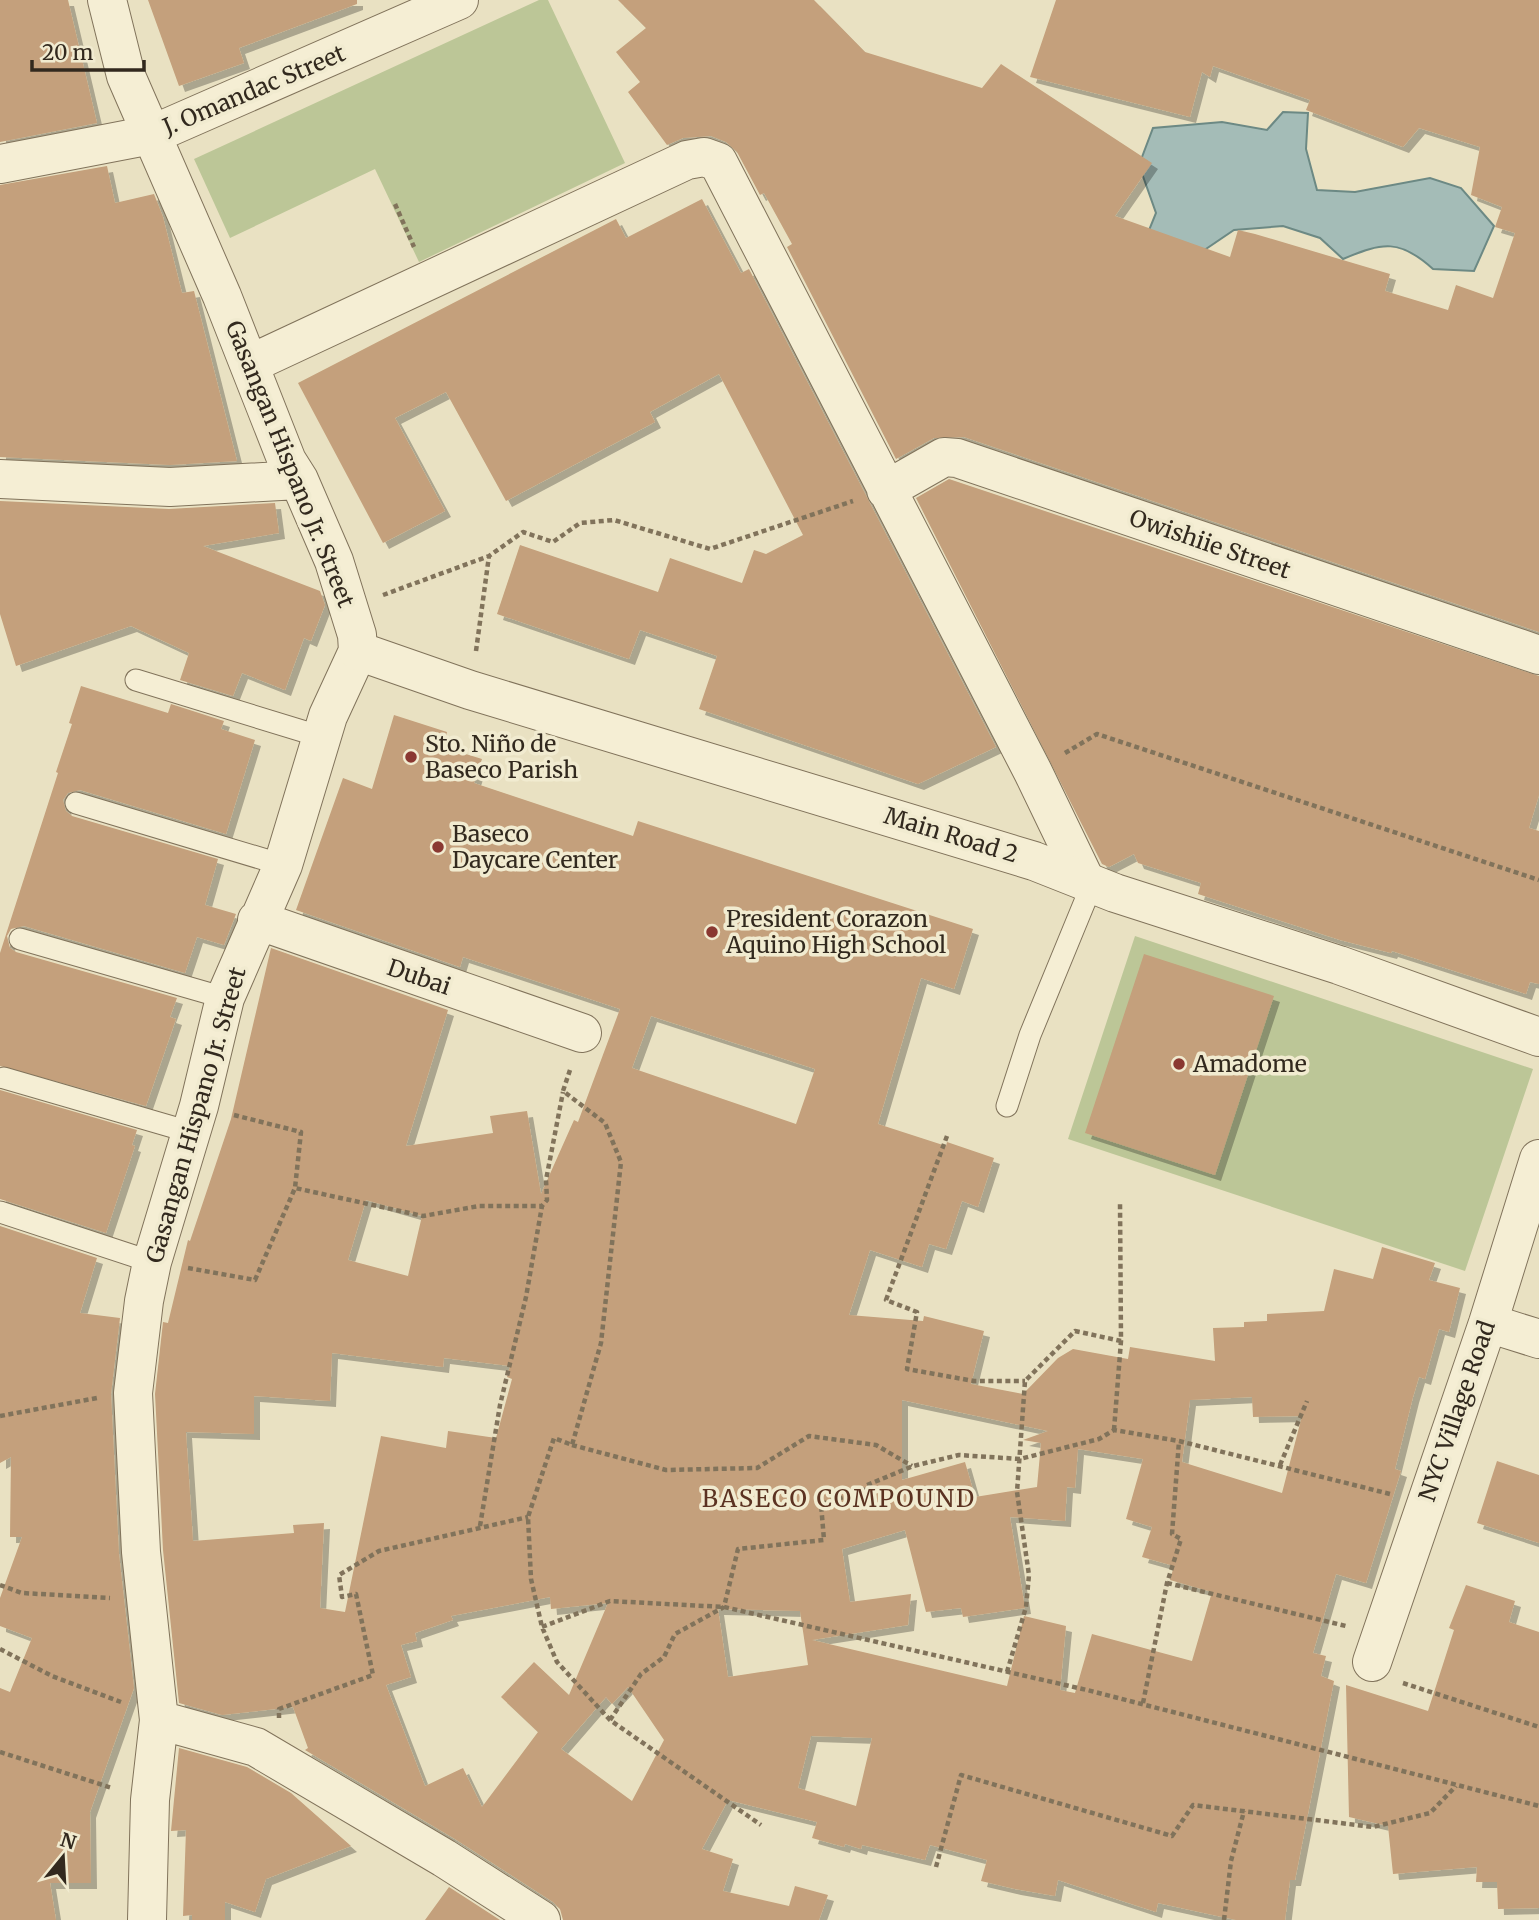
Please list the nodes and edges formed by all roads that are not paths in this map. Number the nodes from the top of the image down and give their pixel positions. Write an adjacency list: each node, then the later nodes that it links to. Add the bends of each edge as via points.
1 (107, 0): 3 (street, Gasangan Hispano Jr. Street, via 126,76)
2 (459, 0): 3 (street, J. Omandac Street)
3 (151, 135): 4 (street, J. Omandac Street); 5 (street, Gasangan Hispano Jr. Street)
4 (0, 164)
5 (250, 364): 7 (street, Gasangan Hispano Jr. Street, via 286,461); 8 (street, via 687,160 704,157 718,162)
6 (0, 479): 7 (street, via 170,487)
7 (299, 480): 9 (street, Gasangan Hispano Jr. Street, via 334,561)
8 (886, 490): 10 (street, Owishiie Street, via 944,457 957,458); 15 (street)
9 (358, 651): 12 (street, Gasangan Hispano Jr. Street); 15 (street, Main Road 2, via 470,690 1034,860)
10 (1539, 655)
11 (136, 680): 12 (lane)
12 (322, 737): 14 (street, Gasangan Hispano Jr. Street)
13 (76, 803): 14 (lane)
14 (283, 865): 16 (street, Gasangan Hispano Jr. Street)
15 (1086, 882): 20 (street, Main Road 2); 22 (lane, via 1088,894 1030,1035)
16 (257, 920): 18 (street, Gasangan Hispano Jr. Street); 19 (street, Dubai)
17 (20, 939): 18 (lane)
18 (225, 998): 23 (street, Gasangan Hispano Jr. Street)
19 (582, 1033)
20 (1539, 1037)
21 (4, 1078): 23 (lane)
22 (1007, 1105)
23 (195, 1119): 26 (street, Gasangan Hispano Jr. Street)
24 (1539, 1159): 27 (street, NYC Village Road)
25 (0, 1212): 26 (lane)
26 (152, 1262): 30 (street, Gasangan Hispano Jr. Street, via 133,1393)
27 (1488, 1323): 28 (street); 29 (street, NYC Village Road)
28 (1539, 1339)
29 (1376, 1648)
30 (158, 1712): 31 (street, Gasangan Hispano Jr. Street); 32 (street, via 256,1747)
31 (147, 1920)
32 (541, 1920)

